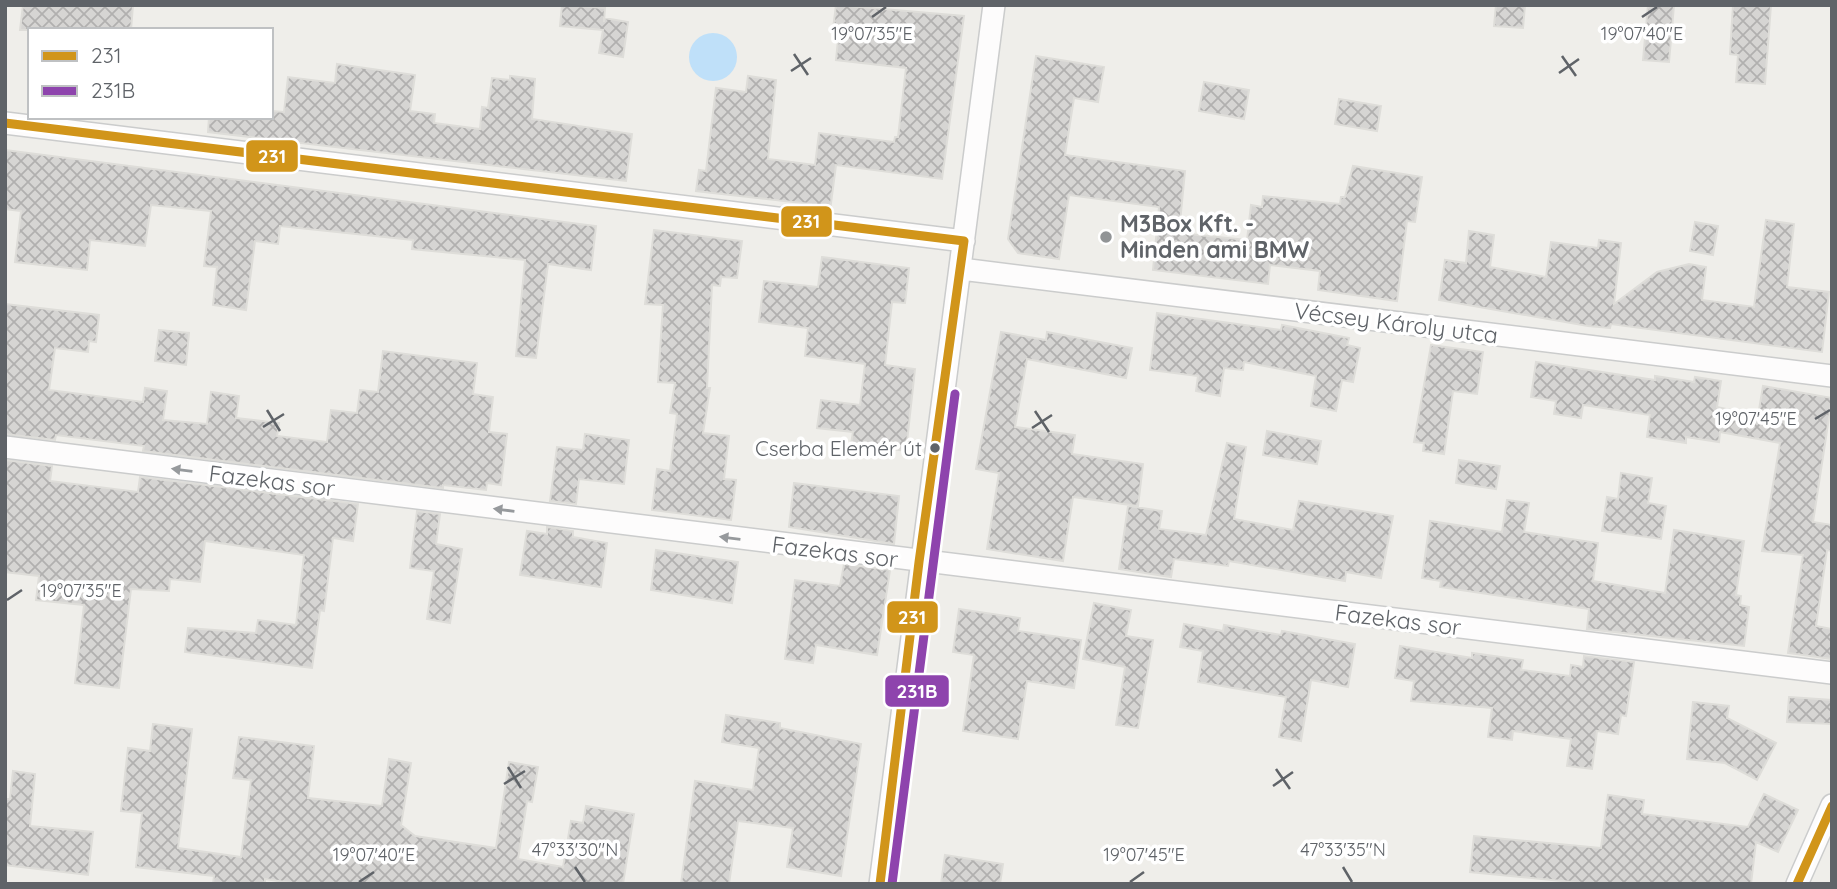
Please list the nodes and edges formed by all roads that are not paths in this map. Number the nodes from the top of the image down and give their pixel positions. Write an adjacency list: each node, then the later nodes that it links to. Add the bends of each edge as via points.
1 (994, 5): 3 (street)
2 (5, 123): 3 (street)
3 (964, 241): 4 (street)
4 (961, 269): 5 (street, Vécsey Károly utca); 7 (street)
5 (1832, 376)
6 (5, 447): 7 (street, Fazekas sor, one-way to 6)
7 (919, 562): 8 (street, Fazekas sor); 10 (street)
8 (1832, 673)
9 (1832, 805): 11 (street)
10 (880, 884)
11 (1797, 884)

